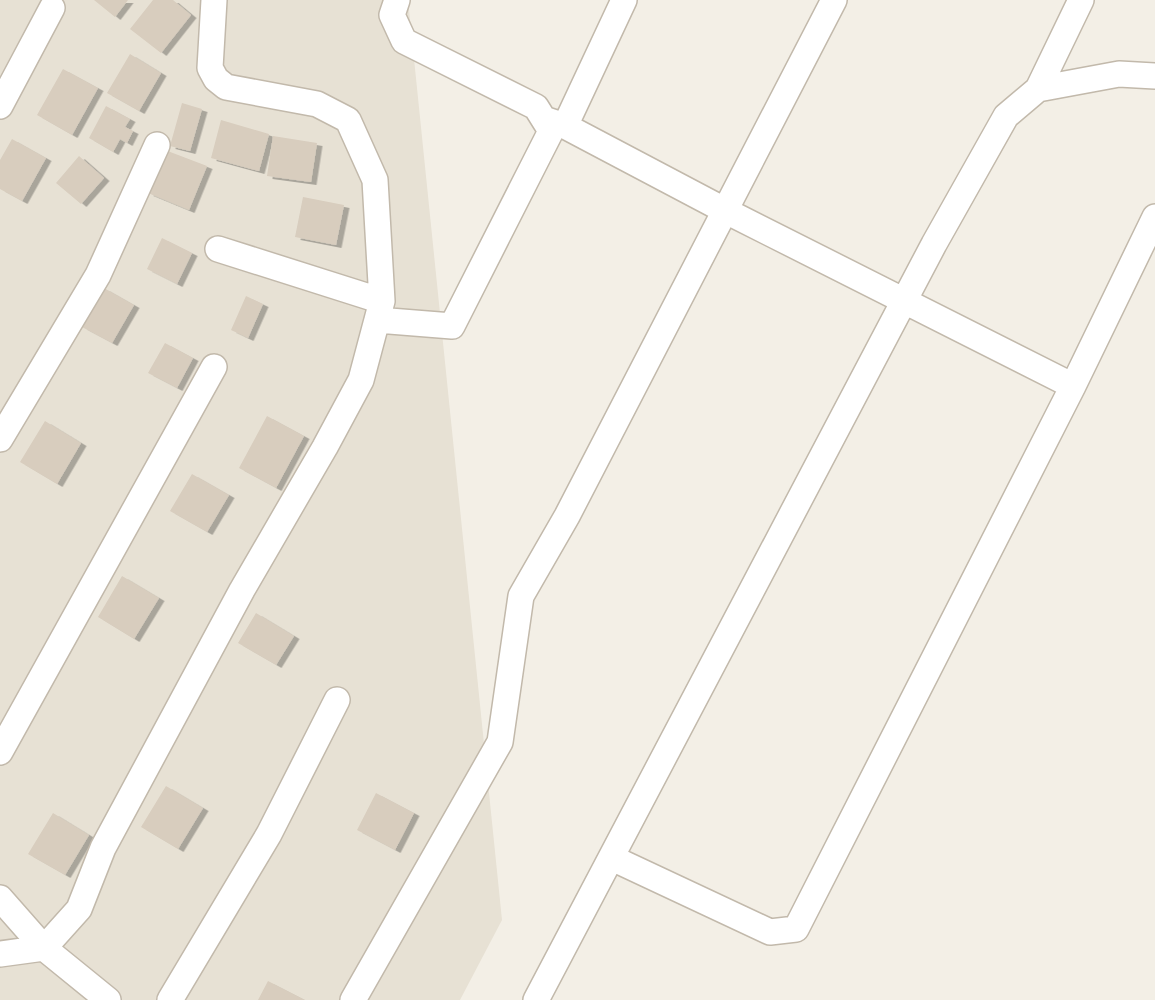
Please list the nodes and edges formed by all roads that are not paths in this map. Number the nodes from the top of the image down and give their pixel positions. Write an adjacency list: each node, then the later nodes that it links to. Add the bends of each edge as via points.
1 (214, 0): 16 (street, via 210,68 216,79 226,87 317,104 348,120 375,180)
2 (397, 0): 10 (street, via 392,14 404,42 536,107)
3 (624, 0): 10 (street)
4 (834, 0): 12 (street)
5 (1081, 0): 8 (street)
6 (52, 8): 9 (street)
7 (1155, 76): 8 (street, via 1119,74)
8 (1038, 89): 15 (street, via 1006,116)
9 (0, 106)
10 (554, 122): 12 (street); 16 (street, via 452,326)
11 (157, 145): 19 (street, via 98,275)
12 (726, 212): 15 (street); 28 (street, via 521,596 500,742)
13 (1155, 217): 18 (street)
14 (218, 249): 16 (street)
15 (906, 302): 18 (street); 22 (street)
16 (380, 310): 24 (street, via 361,380 242,590 103,848 79,909)
17 (214, 367): 21 (street)
18 (1073, 386): 22 (street, via 796,929 770,932)
19 (0, 438)
20 (337, 700): 27 (street, via 269,834)
21 (0, 752)
22 (612, 858): 29 (street)
23 (0, 898): 24 (street)
24 (44, 948): 25 (street); 26 (street)
25 (0, 954)
26 (108, 1000)
27 (170, 1000)
28 (353, 1000)
29 (536, 1000)

